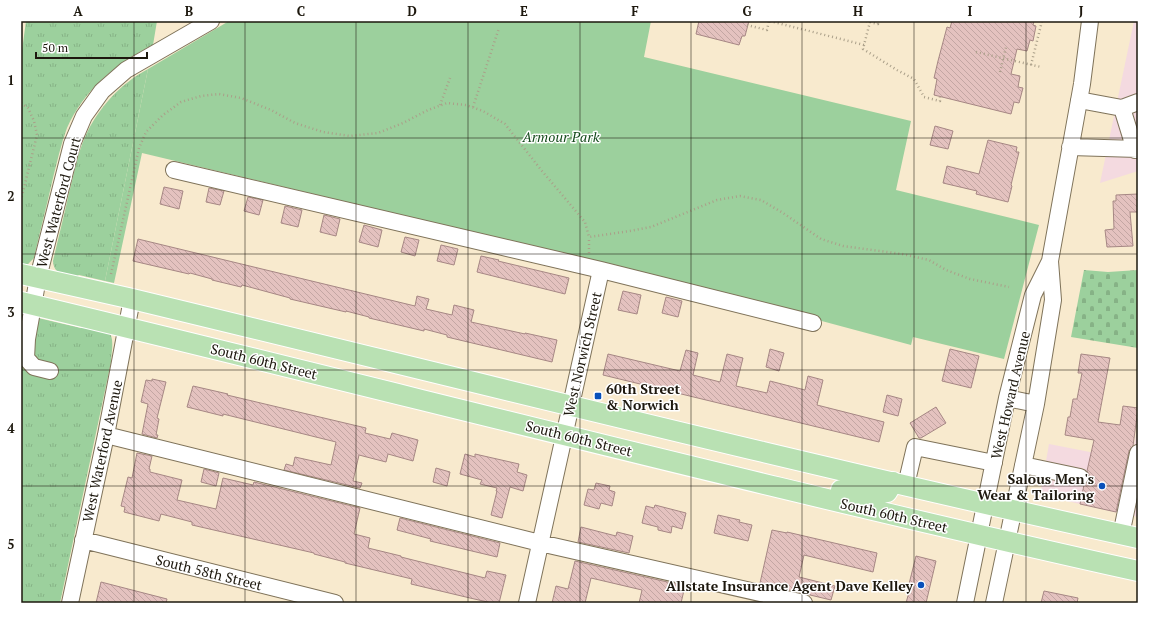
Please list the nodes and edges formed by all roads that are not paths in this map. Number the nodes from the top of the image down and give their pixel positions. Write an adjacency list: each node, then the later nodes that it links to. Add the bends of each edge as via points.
1 (211, 21): 12 (street, West Waterford Court, via 126,70 102,91 84,116 72,144)
2 (1090, 21): 4 (street, West Howard Avenue)
3 (1099, 21): 4 (street, West Howard Avenue)
4 (1080, 92): 6 (street); 7 (street, West Howard Avenue)
5 (1138, 102): 6 (street)
6 (1122, 108): 8 (street)
7 (1070, 147): 8 (street); 10 (street, West Howard Avenue)
8 (1136, 149)
9 (174, 170): 11 (street)
10 (1050, 261): 18 (street, West Howard Avenue, via 1033,295); 19 (street, West Howard Avenue, via 1053,300)
11 (601, 270): 15 (street); 20 (street, West Norwich Street)
12 (30, 276): 13 (main road, South 60th Street); 14 (street, West Waterford Court)
13 (132, 299): 16 (street, West Waterford Avenue); 20 (main road, South 60th Street)
14 (27, 303): 16 (main road, South 60th Street); 17 (street, West Waterford Court, via 26,358 34,367)
15 (813, 322)
16 (127, 327): 21 (street, West Waterford Avenue); 22 (main road, South 60th Street)
17 (50, 371)
18 (1007, 398): 19 (street); 24 (street, West Howard Avenue)
19 (1036, 404): 25 (street, West Howard Avenue)
20 (571, 406): 22 (street, West Norwich Street); 28 (main road, South 60th Street)
21 (106, 435): 33 (street, West Waterford Avenue); 35 (street)
22 (564, 435): 27 (main road, South 60th Street); 35 (street, West Norwich Street)
23 (1138, 453): 32 (street)
24 (994, 463): 28 (street, via 915,447); 29 (street, West Howard Avenue)
25 (1023, 465): 26 (street); 30 (street, West Howard Avenue)
26 (1080, 477)
27 (766, 484): 28 (main road, via 828,487 864,495 887,492); 31 (main road, South 60th Street)
28 (900, 484): 29 (main road, South 60th Street)
29 (986, 504): 30 (main road, South 60th Street); 31 (street, West Howard Avenue)
30 (1014, 511): 32 (main road, South 60th Street); 34 (street, West Howard Avenue)
31 (979, 535): 34 (main road, South 60th Street); 41 (street, West Howard Avenue)
32 (1129, 536)
33 (83, 540): 37 (street, West Waterford Avenue); 38 (street, South 58th Street)
34 (1007, 542): 36 (main road, South 60th Street); 42 (street, West Howard Avenue)
35 (540, 543): 39 (street, West Norwich Street); 40 (street)
36 (1138, 571)
37 (70, 603)
38 (335, 603)
39 (527, 603)
40 (804, 603)
41 (966, 603)
42 (994, 603)

